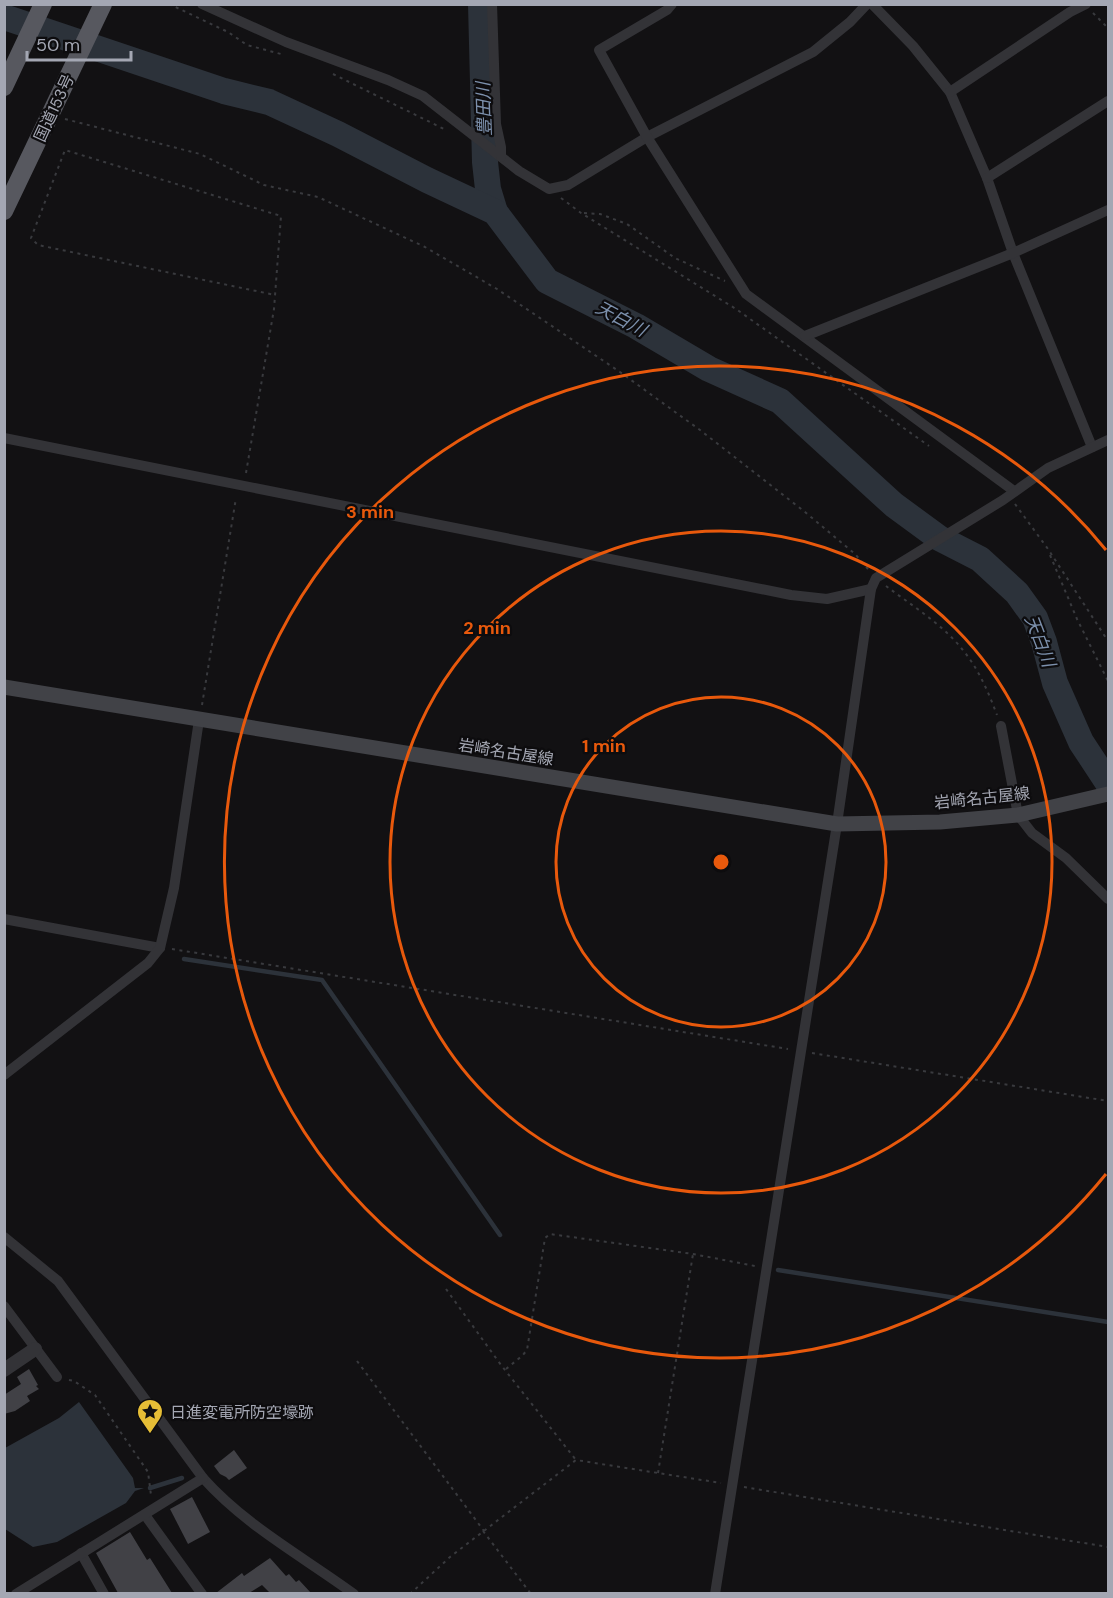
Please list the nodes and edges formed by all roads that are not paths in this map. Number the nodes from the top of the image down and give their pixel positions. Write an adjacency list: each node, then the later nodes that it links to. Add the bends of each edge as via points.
1 (43, 4): 9 (highway)
2 (103, 4): 15 (highway, 国道153号)
3 (202, 4): 13 (street, via 423,96)
4 (492, 4): 13 (street)
5 (672, 4): 12 (street, via 599,50)
6 (867, 4): 12 (street, via 813,52)
7 (873, 4): 10 (street)
8 (1087, 6): 10 (street, via 1070,12)
9 (4, 87)
10 (950, 92): 14 (street)
11 (1108, 101): 14 (street)
12 (647, 137): 13 (street, via 568,185 549,189); 18 (street, via 746,294)
13 (499, 155)
14 (987, 178): 17 (street)
15 (4, 210)
16 (1108, 210): 17 (street)
17 (1013, 253): 18 (street); 21 (street)
18 (806, 336): 22 (street)
19 (4, 438): 23 (street, via 791,595 827,599)
20 (1108, 440): 21 (street)
21 (1092, 447): 22 (street, via 1048,468)
22 (1008, 495): 23 (street)
23 (876, 580): 29 (street)
24 (4, 687): 25 (main road, 岩崎名古屋線)
25 (199, 720): 29 (main road, 岩崎名古屋線); 32 (street, via 174,888)
26 (1001, 726): 28 (street)
27 (1108, 794): 28 (main road, 岩崎名古屋線)
28 (1018, 816): 29 (main road, 岩崎名古屋線); 30 (street, via 1032,833 1066,858)
29 (837, 824): 46 (street)
30 (1108, 899)
31 (4, 919): 32 (street)
32 (160, 948): 33 (street, via 148,963)
33 (4, 1075)
34 (4, 1237): 39 (street, via 58,1281)
35 (4, 1306): 36 (street)
36 (35, 1349): 37 (street); 38 (street)
37 (4, 1370)
38 (57, 1377)
39 (203, 1478): 40 (street); 45 (street, via 223,1501 257,1527)
40 (149, 1512): 41 (street); 44 (street)
41 (81, 1553): 42 (street); 43 (street)
42 (16, 1593)
43 (104, 1593)
44 (202, 1593)
45 (354, 1593)
46 (715, 1593)

